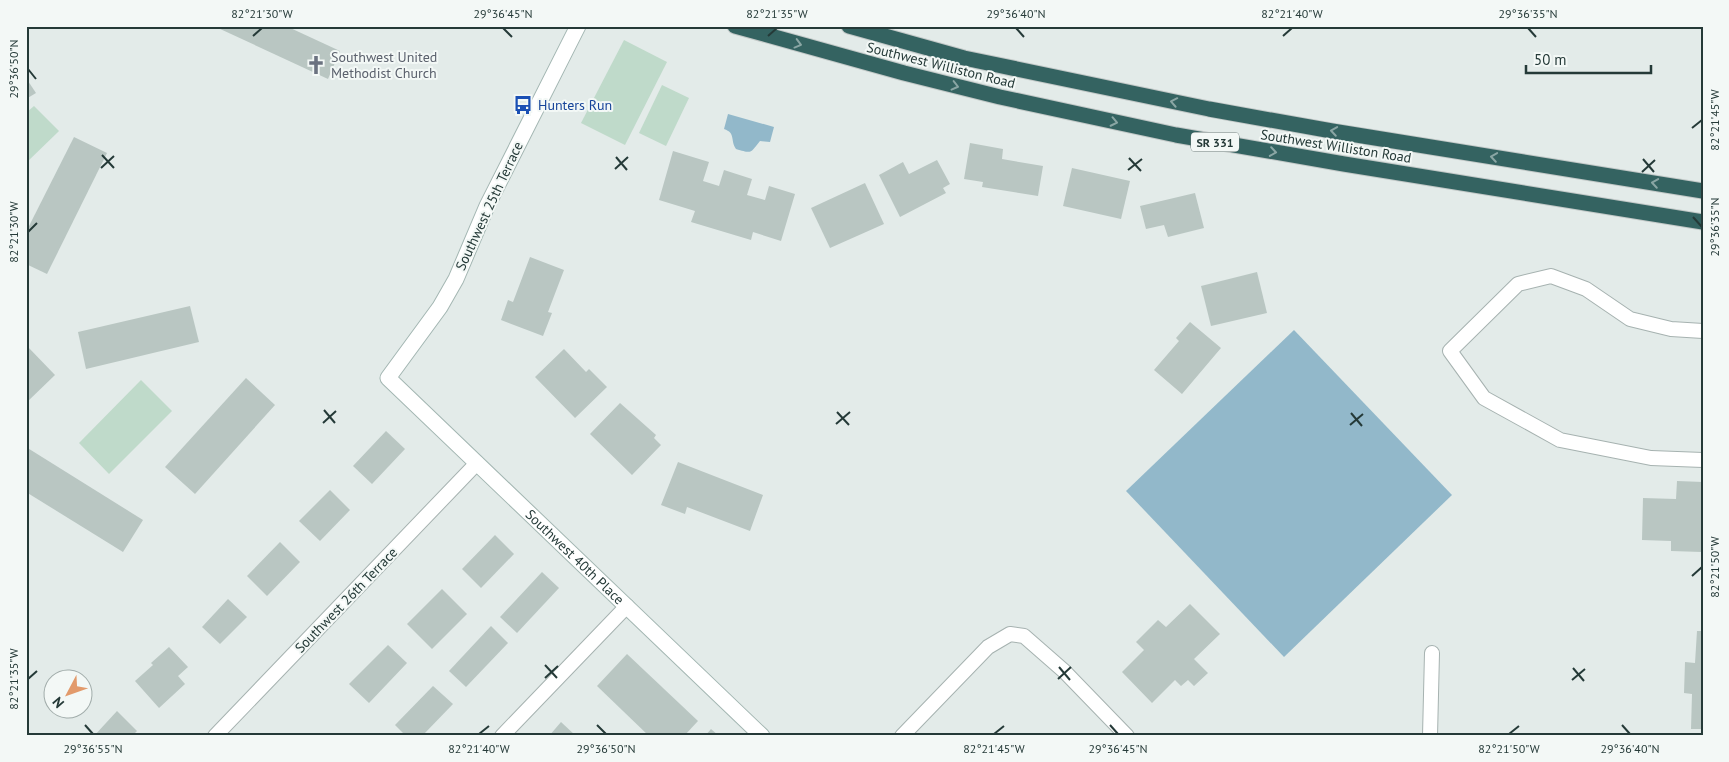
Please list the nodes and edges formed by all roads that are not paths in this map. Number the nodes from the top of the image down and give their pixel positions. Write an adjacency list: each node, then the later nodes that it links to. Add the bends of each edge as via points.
1 (578, 26): 7 (street, Southwest 25th Terrace, via 487,206 456,279 440,307)
2 (734, 26): 5 (highway, Southwest Williston Road / SR 331, one-way to 5, via 1000,97 1176,135)
3 (849, 26): 4 (highway, Southwest Williston Road / SR 331, one-way to 3, via 1200,108 964,58)
4 (1703, 190)
5 (1703, 222)
6 (1703, 331): 8 (street, via 1671,329 1630,318 1586,290 1551,276 1518,284 1450,351 1484,398 1560,440 1651,458)
7 (388, 378): 9 (street, Southwest 40th Place)
8 (1703, 460)
9 (477, 463): 10 (street, Southwest 40th Place); 12 (street, Southwest 26th Terrace)
10 (627, 606): 13 (street); 14 (street, Southwest 40th Place)
11 (1432, 652): 17 (street)
12 (215, 736)
13 (502, 736)
14 (762, 736)
15 (902, 736): 16 (street, via 988,647 1010,634 1024,636 1064,671)
16 (1127, 736)
17 (1430, 736)

